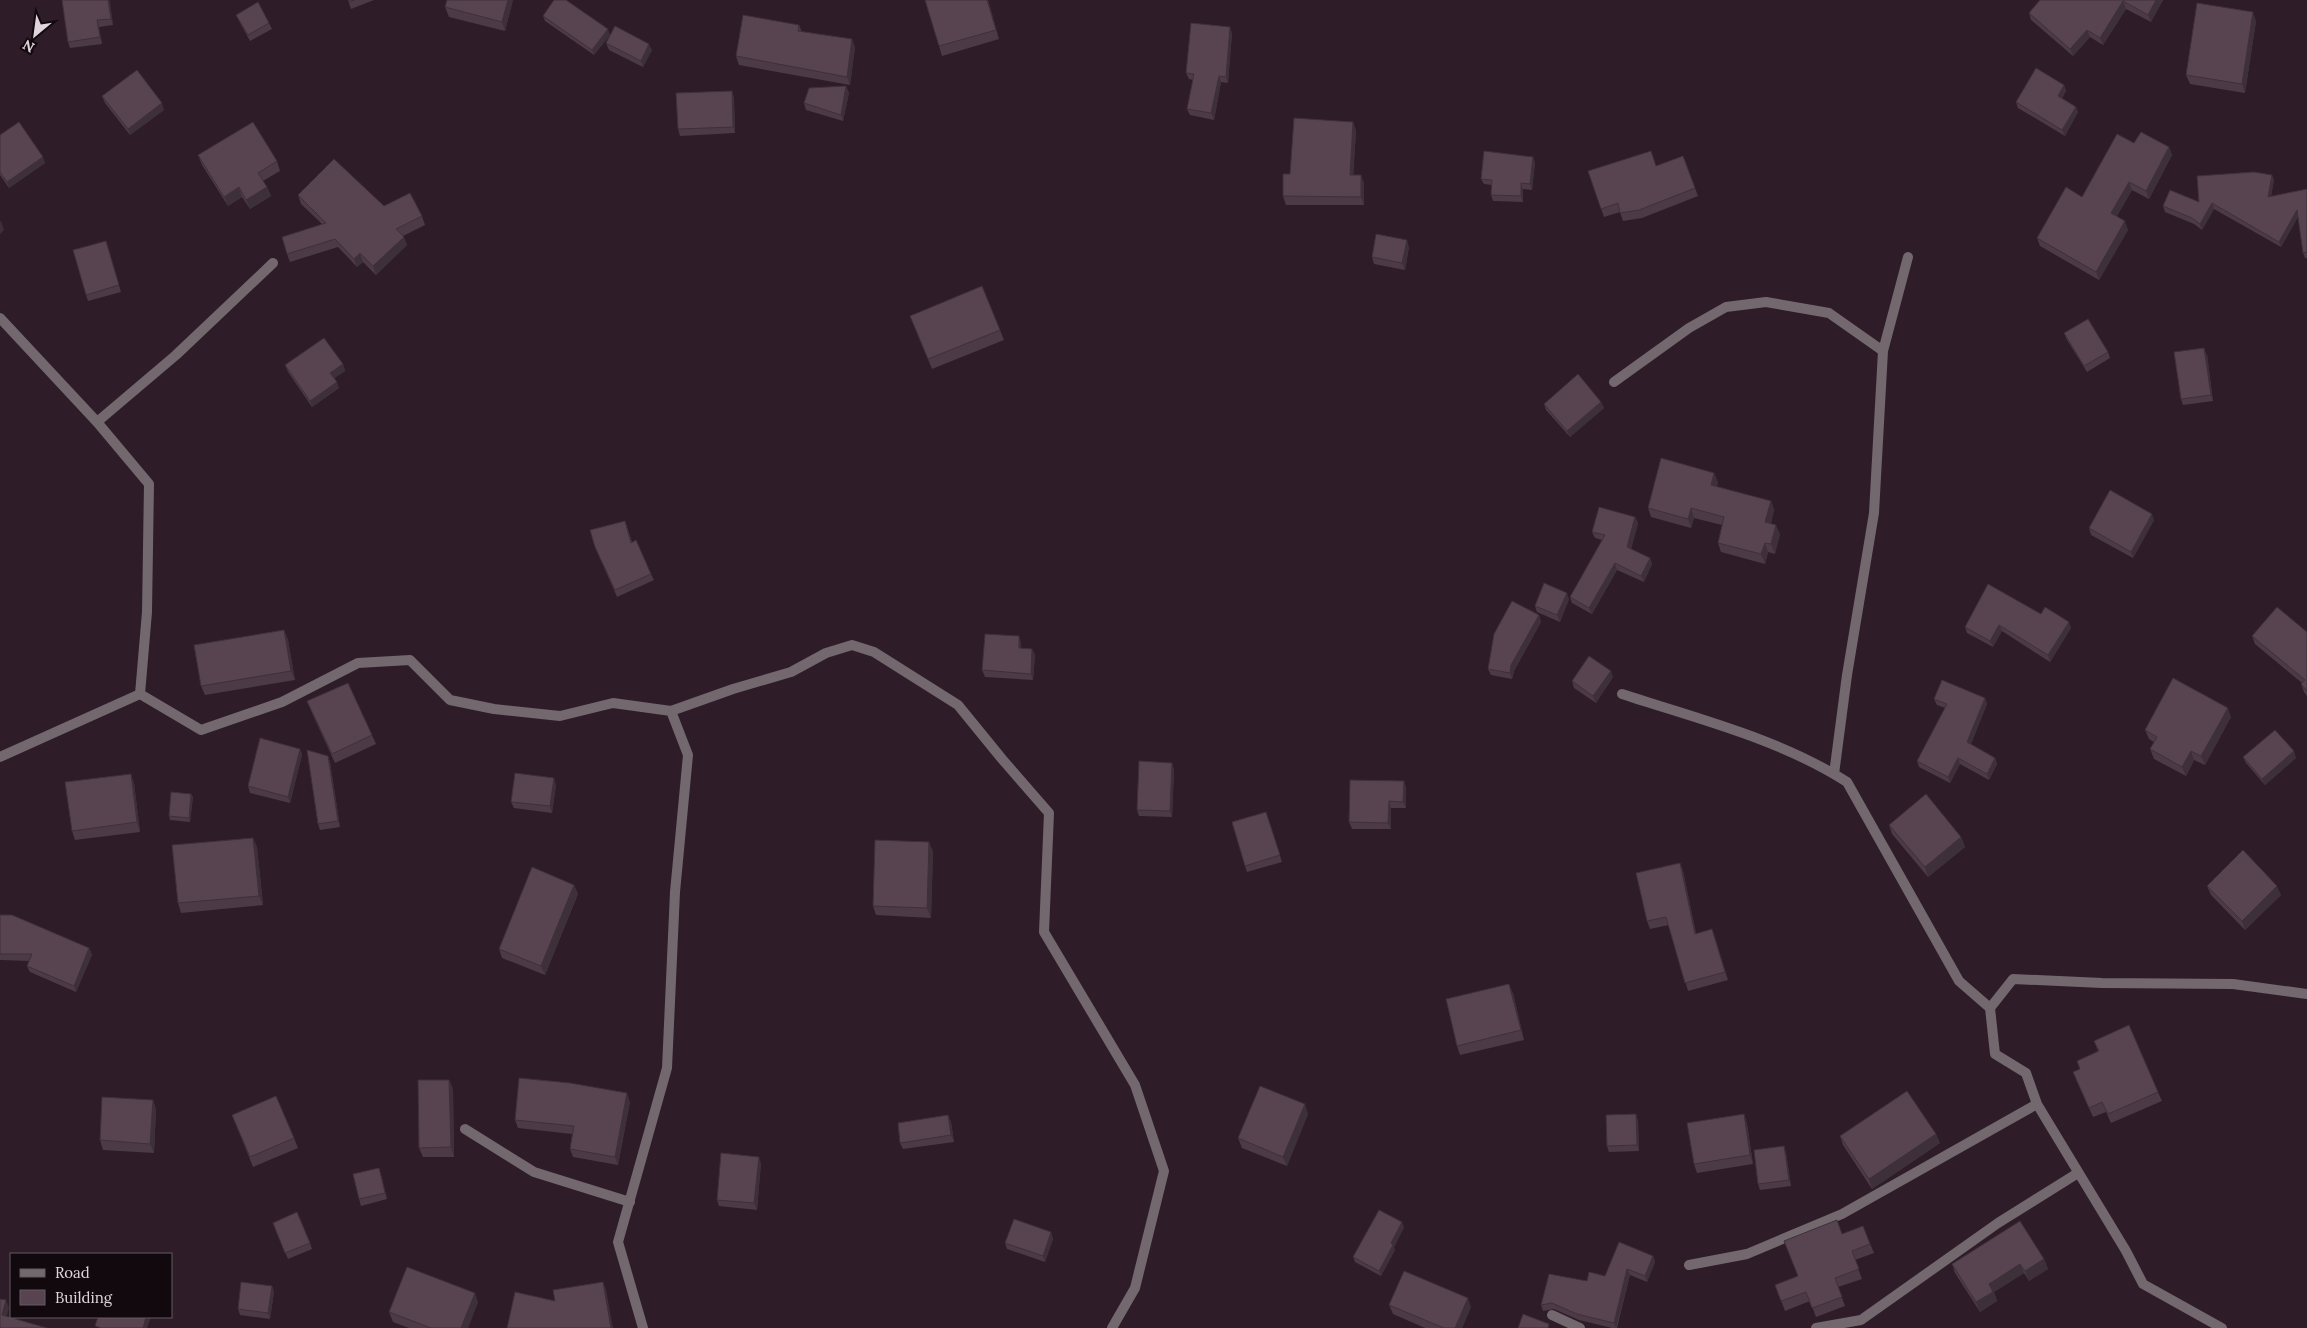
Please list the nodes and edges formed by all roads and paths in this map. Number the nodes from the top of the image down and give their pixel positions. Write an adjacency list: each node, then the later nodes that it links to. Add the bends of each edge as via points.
1 (1908, 257): 4 (street)
2 (274, 262): 6 (street, via 176,355)
3 (0, 318): 6 (street)
4 (1882, 351): 5 (street, via 1829,313 1766,302 1726,306 1689,328); 11 (street, via 1874,513)
5 (1614, 382)
6 (97, 422): 7 (street, via 149,484 148,612)
7 (140, 694): 9 (street, via 202,730 282,702 358,663 410,660 450,700 494,709 560,716 613,703); 10 (street)
8 (1622, 694): 11 (street, via 1761,740)
9 (671, 711): 17 (street, via 688,755 675,892 667,1068); 21 (street, via 791,672 826,653 852,645 874,652 958,705 1049,813 1044,932 1135,1085 1164,1171 1134,1288)
10 (0, 757)
11 (1834, 774): 13 (street, via 1847,782 1959,981)
12 (2307, 994): 13 (street, via 2233,984 2014,980)
13 (1990, 1008): 14 (street, via 1995,1054 2026,1073)
14 (2037, 1104): 16 (street); 18 (street, via 1842,1214 1747,1254)
15 (465, 1129): 17 (street, via 534,1172)
16 (2078, 1173): 23 (street, via 1998,1223 1861,1320); 24 (street, via 2144,1284)
17 (630, 1202): 20 (street, via 618,1242)
18 (1689, 1265)
19 (1552, 1315): 22 (street)
20 (643, 1328)
21 (1112, 1328)
22 (1580, 1328)
23 (1816, 1328)
24 (2222, 1328)

